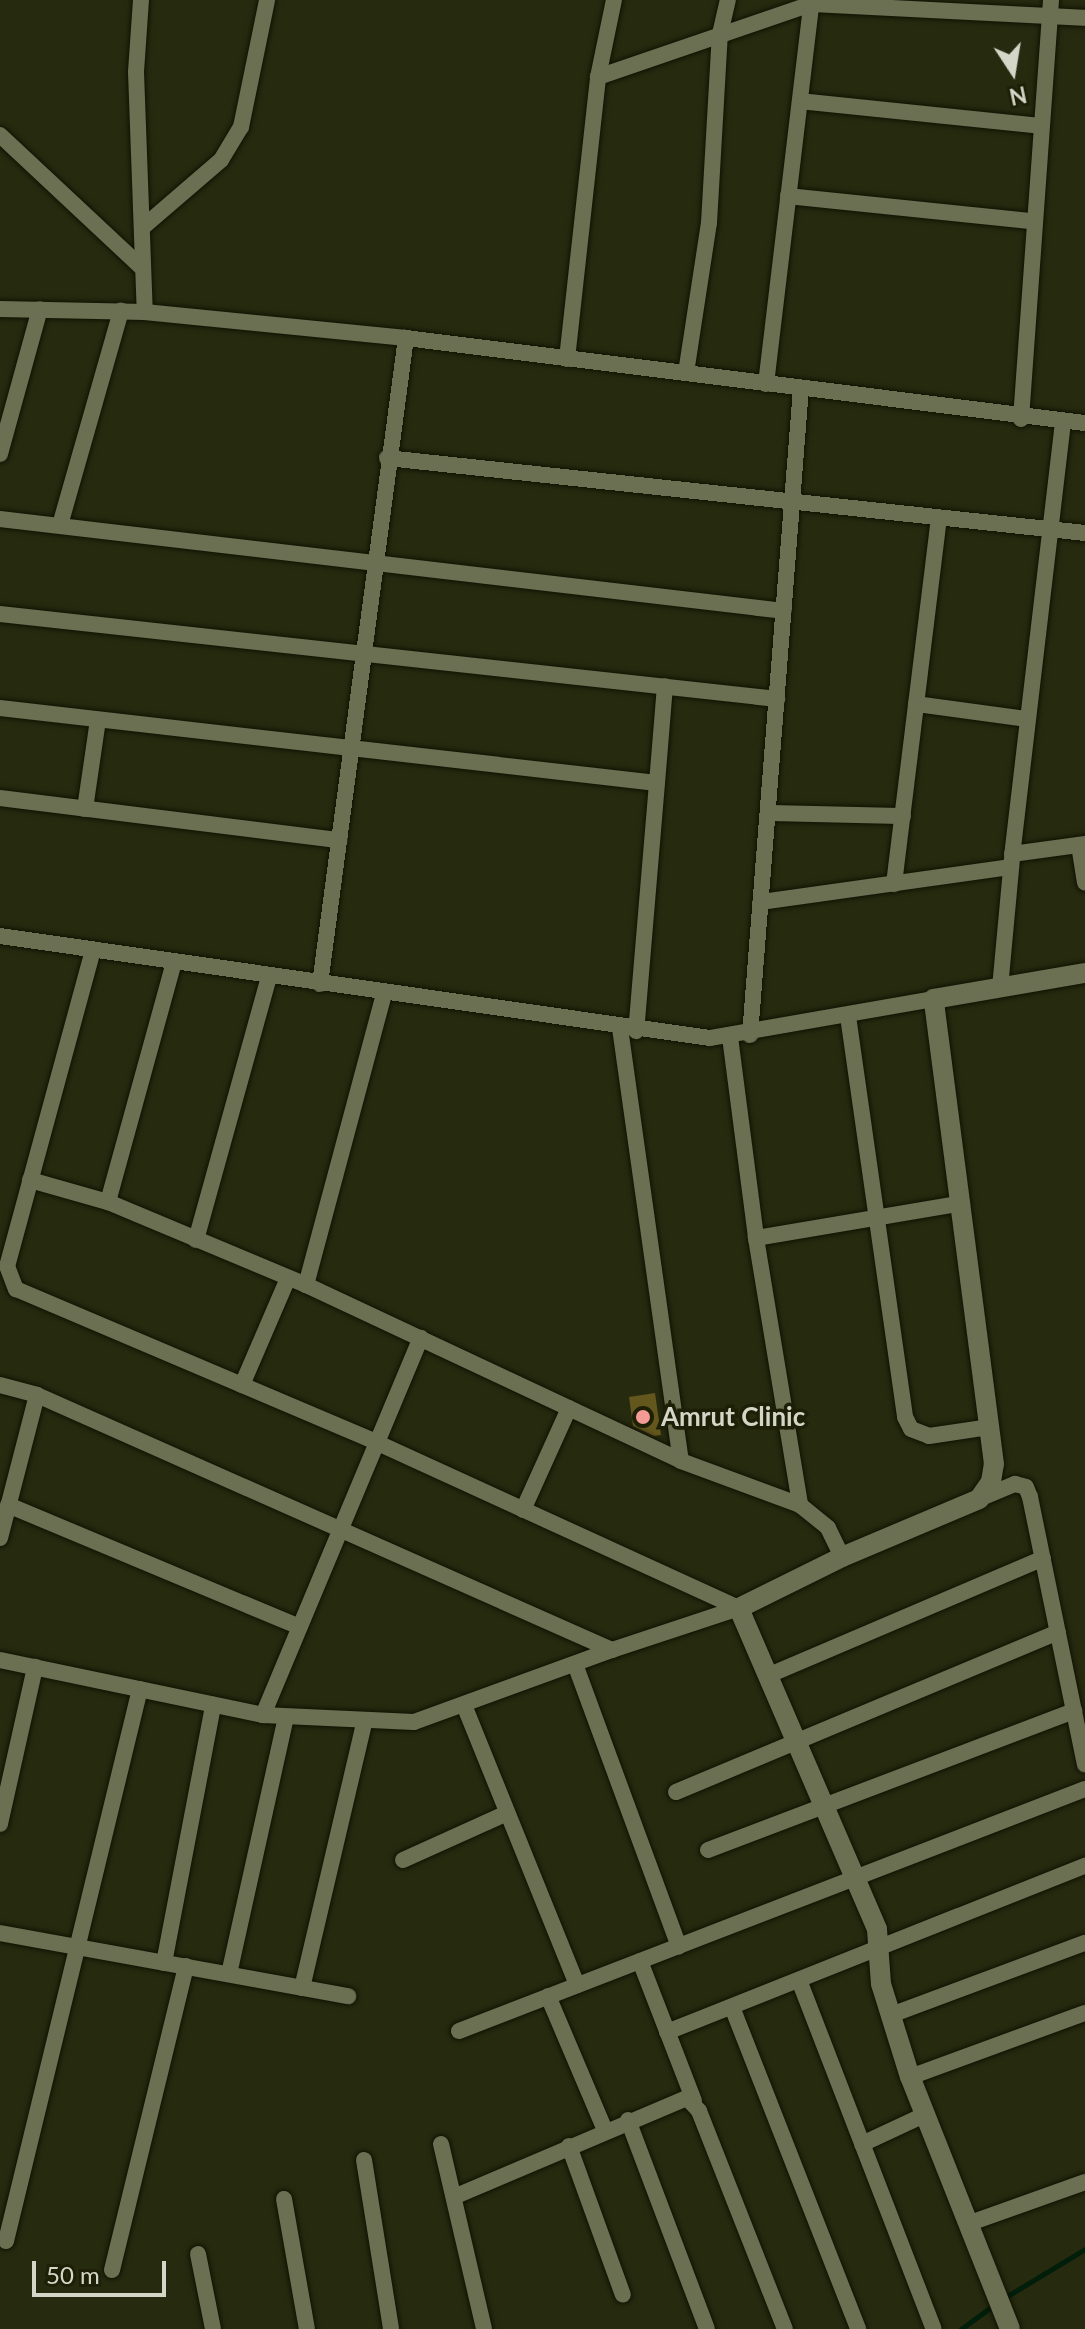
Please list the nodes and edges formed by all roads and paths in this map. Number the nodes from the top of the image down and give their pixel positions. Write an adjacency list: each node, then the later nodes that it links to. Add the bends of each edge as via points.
1 (141, 0): 16 (street, via 136,72)
2 (267, 0): 16 (street, via 241,127 221,160)
3 (600, 0): 7 (street)
4 (728, 0): 9 (street)
5 (811, 4): 6 (street); 9 (street); 11 (street)
6 (1051, 7): 8 (street); 12 (street)
7 (612, 8): 10 (street)
8 (1085, 18)
9 (720, 34): 10 (street); 24 (street, via 709,223)
10 (598, 77): 23 (street)
11 (800, 101): 12 (street); 14 (street)
12 (1040, 126): 15 (street)
13 (0, 135): 17 (street)
14 (788, 196): 15 (street); 25 (street)
15 (1032, 221): 27 (street)
16 (142, 228): 17 (street)
17 (143, 269): 21 (street)
18 (0, 309): 19 (street)
19 (40, 309): 20 (street); 30 (street)
20 (121, 311): 21 (street); 35 (street)
21 (145, 312): 22 (street)
22 (406, 338): 23 (street); 31 (street)
23 (567, 359): 24 (street)
24 (686, 373): 25 (street)
25 (766, 384): 26 (street)
26 (801, 388): 27 (street); 32 (street)
27 (1021, 419): 28 (street)
28 (1063, 422): 29 (street); 36 (street)
29 (1085, 423)
30 (0, 454)
31 (387, 458): 32 (street); 38 (street)
32 (792, 504): 33 (street); 39 (street)
33 (939, 518): 36 (street); 44 (street)
34 (0, 519): 35 (street)
35 (60, 525): 38 (street)
36 (1048, 530): 37 (street); 46 (street)
37 (1085, 533)
38 (374, 562): 39 (street); 41 (street)
39 (784, 611): 43 (street)
40 (0, 614): 41 (street)
41 (363, 652): 42 (street); 48 (street)
42 (665, 686): 43 (street); 49 (street)
43 (777, 699): 52 (street)
44 (916, 704): 46 (street); 53 (street)
45 (0, 708): 47 (street)
46 (1027, 719): 56 (street)
47 (98, 720): 48 (street); 51 (street)
48 (350, 749): 49 (street); 54 (street)
49 (657, 783): 70 (street)
50 (0, 798): 51 (street)
51 (85, 809): 54 (street)
52 (768, 813): 53 (street); 59 (street)
53 (903, 816): 58 (street)
54 (339, 840): 65 (street)
55 (1082, 844): 56 (street); 57 (street)
56 (1011, 860): 58 (street); 66 (street)
57 (1085, 883)
58 (894, 884): 59 (street)
59 (761, 902): 71 (street)
60 (0, 936): 61 (street)
61 (93, 950): 62 (street); 73 (street)
62 (174, 962): 64 (street); 74 (street)
63 (1085, 973): 66 (street)
64 (269, 976): 65 (street); 78 (street)
65 (320, 984): 67 (street)
66 (1000, 988): 68 (street)
67 (384, 993): 70 (street); 80 (street)
68 (934, 999): 69 (street); 75 (street)
69 (848, 1016): 71 (street); 76 (street)
70 (628, 1030): 72 (street); 88 (street)
71 (750, 1035): 72 (street)
72 (730, 1037): 77 (street)
73 (30, 1180): 74 (street); 83 (street, via 7,1266 16,1289)
74 (108, 1202): 78 (street)
75 (962, 1203): 76 (street); 86 (street)
76 (878, 1217): 77 (street); 86 (street, via 911,1429 929,1436)
77 (756, 1238): 91 (street)
78 (196, 1240): 79 (street)
79 (288, 1278): 80 (street); 83 (street)
80 (306, 1285): 81 (street)
81 (421, 1338): 85 (street); 87 (street)
82 (0, 1385): 84 (street)
83 (242, 1385): 87 (street)
84 (37, 1395): 90 (street); 93 (street)
85 (569, 1408): 88 (street); 92 (street)
86 (990, 1427): 89 (street, via 994,1464 991,1482)
87 (378, 1443): 92 (street); 93 (street)
88 (681, 1461): 91 (street)
89 (979, 1499): 95 (street); 96 (street, via 1015,1484 1026,1487)
90 (8, 1505): 94 (street); 98 (street)
91 (800, 1505): 95 (street, via 828,1528)
92 (523, 1510): 97 (street)
93 (343, 1528): 98 (street); 100 (street)
94 (0, 1538)
95 (842, 1557): 97 (street)
96 (1043, 1558): 99 (street); 104 (street)
97 (739, 1608): 100 (street); 104 (street)
98 (300, 1627): 109 (street)
99 (1058, 1632): 108 (street); 112 (street)
100 (612, 1650): 102 (street)
101 (0, 1660): 103 (street)
102 (575, 1664): 107 (street); 125 (street)
103 (35, 1667): 105 (street); 118 (street)
104 (767, 1676): 112 (street)
105 (140, 1689): 106 (street); 127 (street)
106 (213, 1705): 109 (street); 129 (street)
107 (464, 1705): 111 (street, via 414,1722); 117 (street)
108 (1074, 1711): 113 (street); 116 (street)
109 (263, 1715): 110 (street)
110 (286, 1717): 111 (street); 131 (street)
111 (364, 1723): 134 (street)
112 (797, 1742): 115 (street); 116 (street)
113 (1085, 1764)
114 (1085, 1789): 122 (street)
115 (676, 1792)
116 (825, 1804): 119 (street); 122 (street)
117 (507, 1813): 120 (street); 133 (street)
118 (0, 1824)
119 (708, 1850)
120 (403, 1860)
121 (1085, 1866): 126 (street)
122 (857, 1876): 125 (street); 126 (street)
123 (0, 1933): 127 (street)
124 (1085, 1943): 139 (street)
125 (679, 1946): 128 (street)
126 (879, 1946): 132 (street); 139 (street, via 879,1976)
127 (77, 1948): 129 (street); 155 (street)
128 (640, 1961): 133 (street); 141 (street)
129 (164, 1963): 130 (street)
130 (186, 1966): 131 (street); 157 (street)
131 (229, 1974): 134 (street)
132 (799, 1980): 137 (street); 148 (street)
133 (577, 1985): 136 (street)
134 (302, 1988): 135 (street)
135 (348, 1996)
136 (548, 1996): 140 (street); 146 (street)
137 (732, 2007): 141 (street); 166 (street)
138 (1085, 2013): 142 (street)
139 (891, 2015): 142 (street)
140 (459, 2031)
141 (667, 2032): 143 (street)
142 (910, 2077): 144 (street)
143 (694, 2101): 145 (street, via 678,2098); 165 (street)
144 (926, 2114): 148 (street); 154 (street)
145 (628, 2120): 146 (street); 164 (street)
146 (605, 2130): 149 (street)
147 (441, 2144): 152 (street)
148 (862, 2144): 167 (street)
149 (569, 2146): 152 (street); 158 (street)
150 (364, 2160): 162 (street)
151 (1085, 2182): 154 (street)
152 (456, 2196): 163 (street)
153 (284, 2199): 161 (street)
154 (970, 2223): 159 (street)
155 (6, 2241)
156 (198, 2254): 160 (street)
157 (112, 2270)
158 (623, 2295)
159 (1008, 2320)
160 (213, 2329)
161 (307, 2329)
162 (391, 2329)
163 (484, 2329)
164 (707, 2329)
165 (785, 2329)
166 (858, 2329)
167 (934, 2329)

